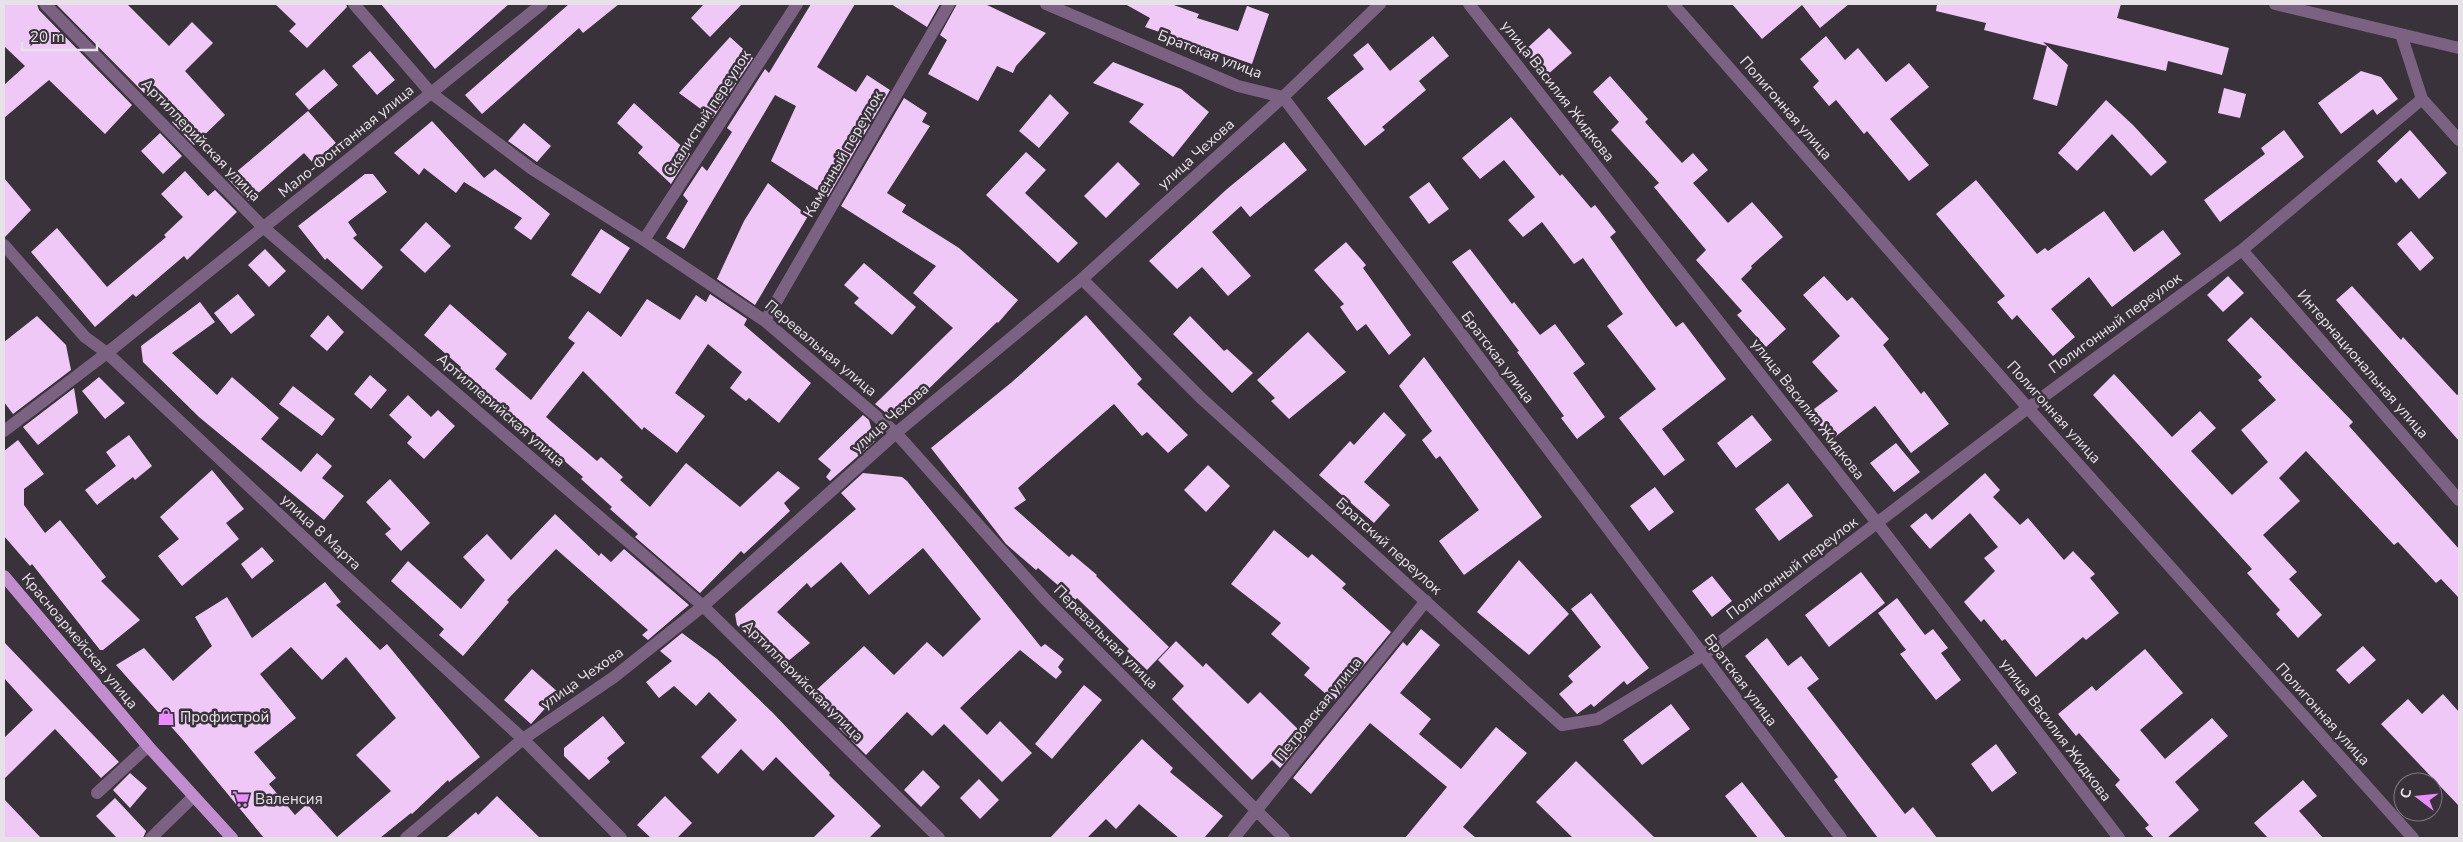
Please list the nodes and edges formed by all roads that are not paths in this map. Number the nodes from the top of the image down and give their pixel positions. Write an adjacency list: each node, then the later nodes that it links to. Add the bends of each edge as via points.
1 (45, 4): 17 (street, Артиллерийская улица)
2 (354, 4): 13 (street, Перевальная улица)
3 (542, 4): 13 (street, Мало-Фонтанная улица)
4 (797, 4): 18 (street, Скалистый переулок)
5 (949, 4): 22 (street, Каменный переулок)
6 (1046, 4): 14 (street, Братская улица, via 1238,86)
7 (1380, 4): 14 (street, улица Чехова)
8 (1469, 4): 28 (street, улица Василия Жидкова)
9 (1673, 4): 24 (street, Полигонная улица)
10 (2274, 4): 11 (street)
11 (2401, 34): 12 (street); 15 (street)
12 (2459, 48)
13 (431, 93): 17 (street, Мало-Фонтанная улица); 18 (street, Перевальная улица, via 532,169)
14 (1283, 98): 21 (street, улица Чехова); 32 (street, Братская улица)
15 (2422, 99): 16 (street); 20 (street, Полигонный переулок)
16 (2459, 140)
17 (263, 227): 23 (street, Мало-Фонтанная улица); 31 (street, Артиллерийская улица)
18 (644, 240): 22 (street, Перевальная улица)
19 (4, 245): 23 (street, улица 8 Марта, via 85,337)
20 (2242, 250): 24 (street, Полигонный переулок); 27 (street, Интернациональная улица)
21 (1082, 279): 26 (street, улица Чехова); 30 (street, Братский переулок, via 1202,398)
22 (765, 321): 26 (street, Перевальная улица)
23 (107, 353): 25 (street, Мало-Фонтанная улица); 33 (street, улица 8 Марта)
24 (2028, 408): 28 (street, Полигонный переулок); 47 (street, Полигонная улица)
25 (4, 431)
26 (896, 433): 31 (street, улица Чехова); 37 (street, Перевальная улица, via 1045,599)
27 (2459, 500)
28 (1878, 524): 32 (street, Полигонный переулок); 46 (street, улица Василия Жидкова)
29 (4, 576): 34 (main road, Красноармейская улица)
30 (1426, 601): 32 (street, Братский переулок, via 1562,725 1598,720); 37 (street, Петровская улица)
31 (703, 606): 33 (street, улица Чехова, via 614,677); 42 (street, Артиллерийская улица)
32 (1702, 656): 45 (street, Братская улица)
33 (523, 739): 40 (street, улица Чехова); 41 (street, улица 8 Марта)
34 (148, 746): 35 (street); 36 (main road, Красноармейская улица)
35 (97, 793)
36 (193, 797): 38 (street); 39 (main road, Красноармейская улица)
37 (1257, 810): 43 (street, Петровская улица); 44 (street, Перевальная улица)
38 (151, 838)
39 (232, 838)
40 (406, 838)
41 (621, 838)
42 (939, 838)
43 (1234, 838)
44 (1284, 838)
45 (1841, 838)
46 (2119, 838)
47 (2413, 838)

